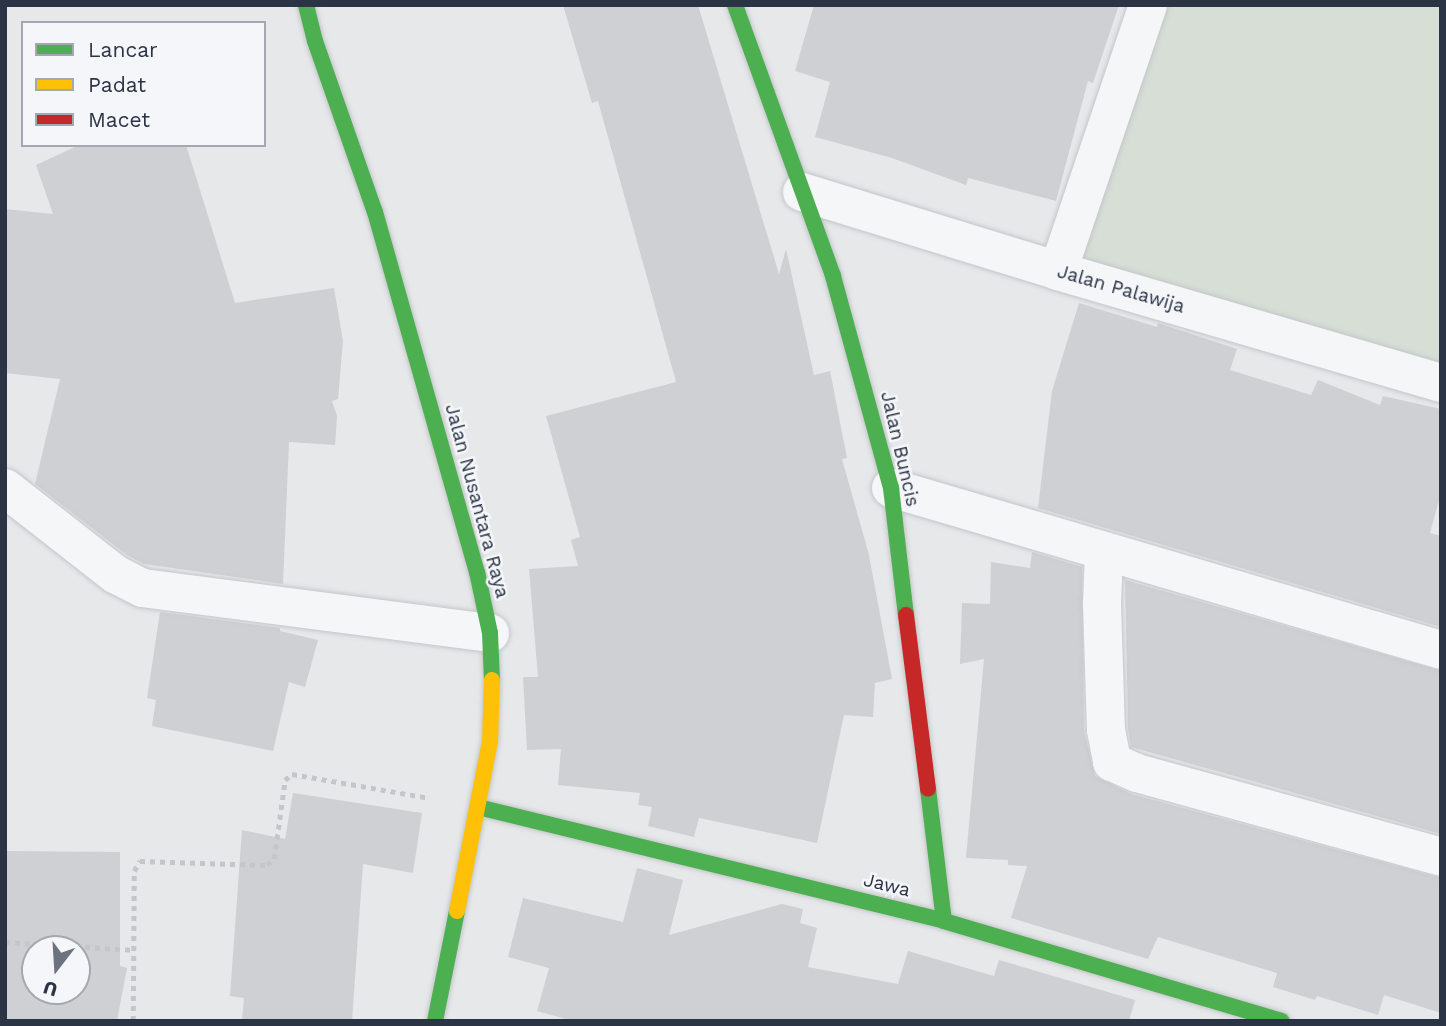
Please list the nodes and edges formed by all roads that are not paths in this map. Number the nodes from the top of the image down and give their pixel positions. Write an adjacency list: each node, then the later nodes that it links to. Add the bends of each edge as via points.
1 (306, 5): 10 (street, Jalan Nusantara Raya, via 375,212 477,572)
2 (735, 5): 4 (street, Jalan Buncis)
3 (1148, 5): 5 (street)
4 (802, 192): 5 (street, Jalan Palawija); 8 (street, Jalan Buncis, via 833,276)
5 (1058, 271): 6 (street, Jalan Palawija)
6 (1441, 383)
7 (5, 488): 10 (street, via 115,574 143,589)
8 (891, 488): 9 (street); 14 (street, Jalan Buncis)
9 (1104, 552): 11 (street); 13 (street, via 1106,730 1112,762 1137,773)
10 (490, 633): 12 (street, Jalan Nusantara Raya, via 490,742)
11 (1441, 650)
12 (478, 807): 14 (street, Jawa); 15 (street, Jalan Nusantara Raya)
13 (1441, 857)
14 (944, 920): 16 (street, Jawa)
15 (435, 1021)
16 (1282, 1021)

